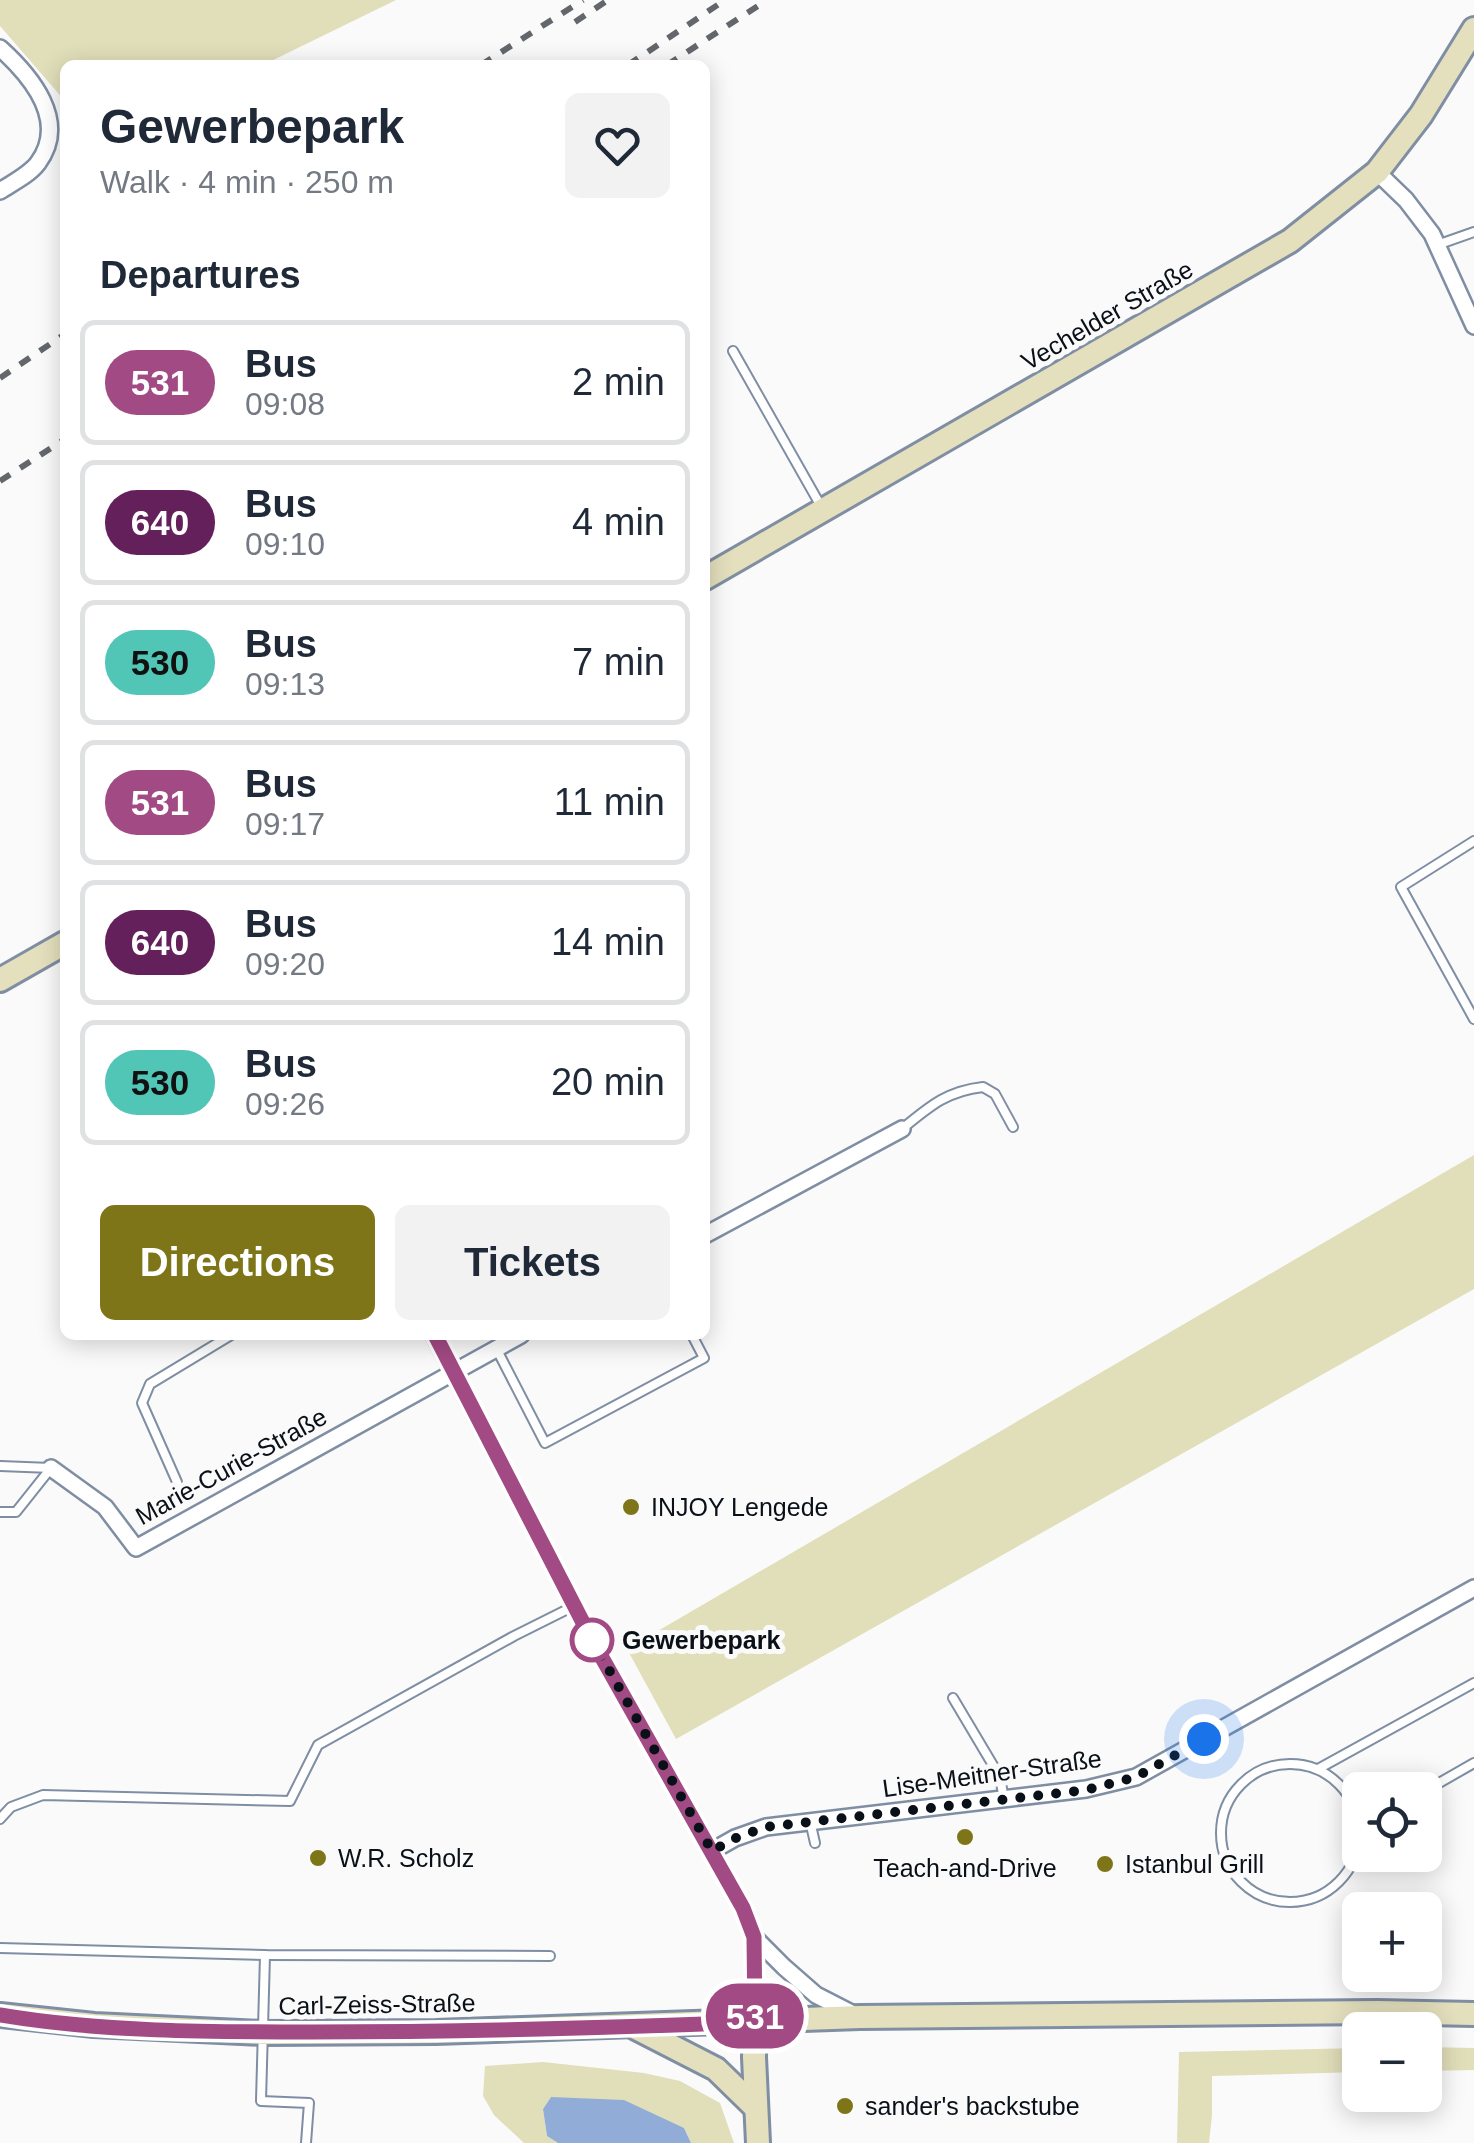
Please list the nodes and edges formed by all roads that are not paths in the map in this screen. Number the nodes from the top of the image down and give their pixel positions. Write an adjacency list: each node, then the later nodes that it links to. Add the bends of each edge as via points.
1 (1474, 29): 3 (main road, Vechelder Straße)
2 (0, 48): 4 (street, via 41,95 50,120 36,166)
3 (1377, 172): 6 (street); 9 (main road, Vechelder Straße, via 1290,241)
4 (0, 192)
5 (1474, 232): 6 (lane)
6 (1438, 245): 7 (street)
7 (1474, 326)
8 (733, 352): 9 (lane)
9 (823, 510): 10 (main road, Vechelder Straße)
10 (710, 575)
11 (1474, 841): 14 (lane, via 1402,887)
12 (60, 946): 13 (main road)
13 (0, 980)
14 (1474, 1019)
15 (1013, 1127): 16 (lane, via 983,1086 944,1097)
16 (902, 1128): 17 (street)
17 (710, 1232)
18 (222, 1340): 26 (lane, via 150,1384 142,1402)
19 (437, 1340): 23 (street)
20 (511, 1340): 22 (street, Marie-Curie-Straße)
21 (695, 1340): 22 (lane, via 704,1358 545,1442)
22 (496, 1348): 23 (street, Marie-Curie-Straße)
23 (453, 1371): 25 (street, Marie-Curie-Straße, via 136,1548 105,1507); 29 (street)
24 (0, 1466): 25 (lane)
25 (52, 1468): 27 (lane, via 16,1512)
26 (178, 1482)
27 (0, 1512)
28 (1474, 1588): 36 (street, Lise-Meitner-Straße, via 1136,1777)
29 (574, 1606): 37 (lane, via 318,1745 290,1801 43,1794 12,1806); 40 (street)
30 (1474, 1682): 33 (lane)
31 (953, 1698): 36 (lane, via 1000,1776)
32 (1474, 1763): 34 (lane)
33 (1318, 1770): 35 (lane); 41 (lane, via 1273,1766 1234,1791 1220,1833 1224,1855 1250,1890 1270,1900 1314,1898)
34 (1442, 1781)
35 (1342, 1788)
36 (1004, 1800): 38 (street, Lise-Meitner-Straße)
37 (0, 1819)
38 (810, 1821): 39 (lane); 40 (street, Lise-Meitner-Straße, via 766,1827)
39 (815, 1843)
40 (712, 1851): 42 (street)
41 (1347, 1872)
42 (754, 1937): 48 (street, via 816,1994); 49 (street)
43 (0, 1948): 44 (lane)
44 (265, 1954): 45 (lane); 51 (lane)
45 (550, 1956)
46 (1474, 2014): 48 (main road, Carl-Zeiss-Straße)
47 (0, 2015): 51 (main road, Carl-Zeiss-Straße)
48 (860, 2018): 49 (main road, Carl-Zeiss-Straße)
49 (755, 2022): 50 (main road, Carl-Zeiss-Straße); 52 (main road)
50 (632, 2026): 51 (main road, Carl-Zeiss-Straße); 52 (main road, via 716,2069)
51 (262, 2033): 53 (lane, via 261,2101 309,2103)
52 (756, 2108): 54 (main road)
53 (306, 2143)
54 (758, 2143)

